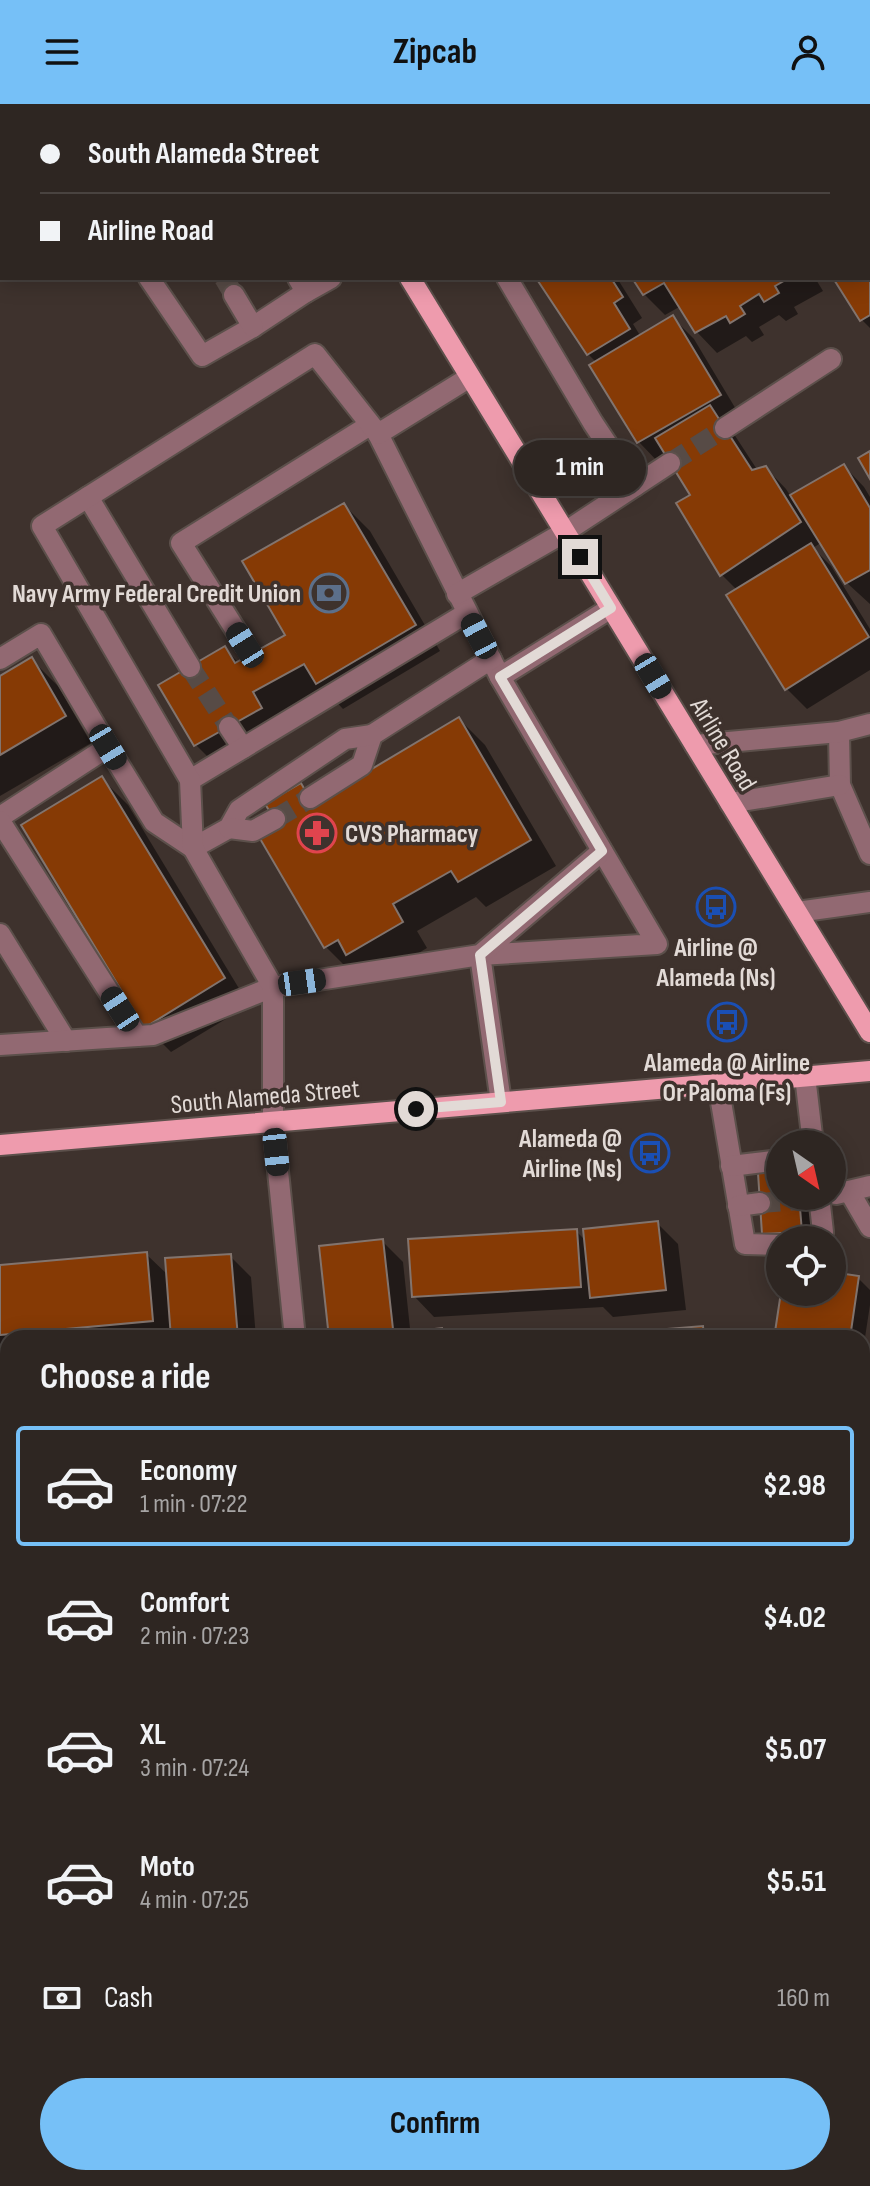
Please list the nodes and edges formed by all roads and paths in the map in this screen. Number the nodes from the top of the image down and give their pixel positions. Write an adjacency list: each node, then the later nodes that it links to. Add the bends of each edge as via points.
1 (150, 280): 7 (street, via 202,356)
2 (323, 280): 5 (street)
3 (411, 280): 9 (main road, Airline Road)
4 (508, 280): 13 (street)
5 (302, 285): 7 (street)
6 (234, 295): 7 (street)
7 (253, 327)
8 (831, 359): 10 (street)
9 (470, 377): 11 (street); 15 (main road, Airline Road)
10 (725, 428)
11 (374, 430): 14 (street, via 315,354); 16 (street); 19 (street, via 181,543)
12 (670, 463): 13 (street)
13 (635, 486): 15 (street)
14 (88, 497): 21 (street); 30 (street, via 42,526)
15 (565, 532): 16 (street); 17 (main road, Airline Road)
16 (457, 594): 18 (street)
17 (611, 608): 22 (street); 27 (main road, Airline Road)
18 (467, 613): 22 (street); 29 (street)
19 (245, 645)
20 (0, 659): 28 (street, via 41,634)
21 (190, 667)
22 (495, 668): 26 (street); 38 (street)
23 (870, 724): 25 (street)
24 (229, 727): 29 (street)
25 (839, 732): 27 (street); 31 (street)
26 (372, 735): 32 (street, via 362,765); 36 (street, via 345,739 239,810)
27 (695, 745): 33 (main road, Airline Road)
28 (108, 747): 34 (street); 37 (street, via 154,822)
29 (243, 748): 30 (street)
30 (190, 780): 37 (street)
31 (840, 785): 33 (street); 39 (street)
32 (310, 798)
33 (730, 803): 41 (main road, Airline Road)
34 (0, 819): 46 (street)
35 (275, 819): 36 (street, via 253,831)
36 (229, 828): 37 (street)
37 (193, 848): 44 (street)
38 (602, 851): 43 (street); 43 (street, via 657,944)
39 (870, 854)
40 (870, 902): 41 (street)
41 (797, 912): 45 (main road, Airline Road)
42 (0, 934): 47 (street)
43 (480, 955): 44 (street); 52 (street)
44 (273, 987): 46 (street, via 153,1035); 53 (street)
45 (870, 1032)
46 (137, 1036): 47 (street)
47 (66, 1041): 48 (street)
48 (0, 1045)
49 (870, 1071): 50 (main road, South Alameda Street)
50 (805, 1076): 51 (main road, South Alameda Street); 54 (street)
51 (718, 1084): 52 (main road, South Alameda Street); 57 (street)
52 (501, 1102): 53 (main road, South Alameda Street)
53 (273, 1122): 55 (main road, South Alameda Street); 65 (street)
54 (811, 1130)
55 (0, 1144)
56 (766, 1162): 57 (street)
57 (731, 1166): 61 (street)
58 (870, 1186): 59 (street)
59 (846, 1191)
60 (760, 1203): 61 (street)
61 (738, 1206): 64 (street, via 745,1244)
62 (845, 1210): 63 (street)
63 (870, 1227)
64 (766, 1245)
65 (294, 1330)

